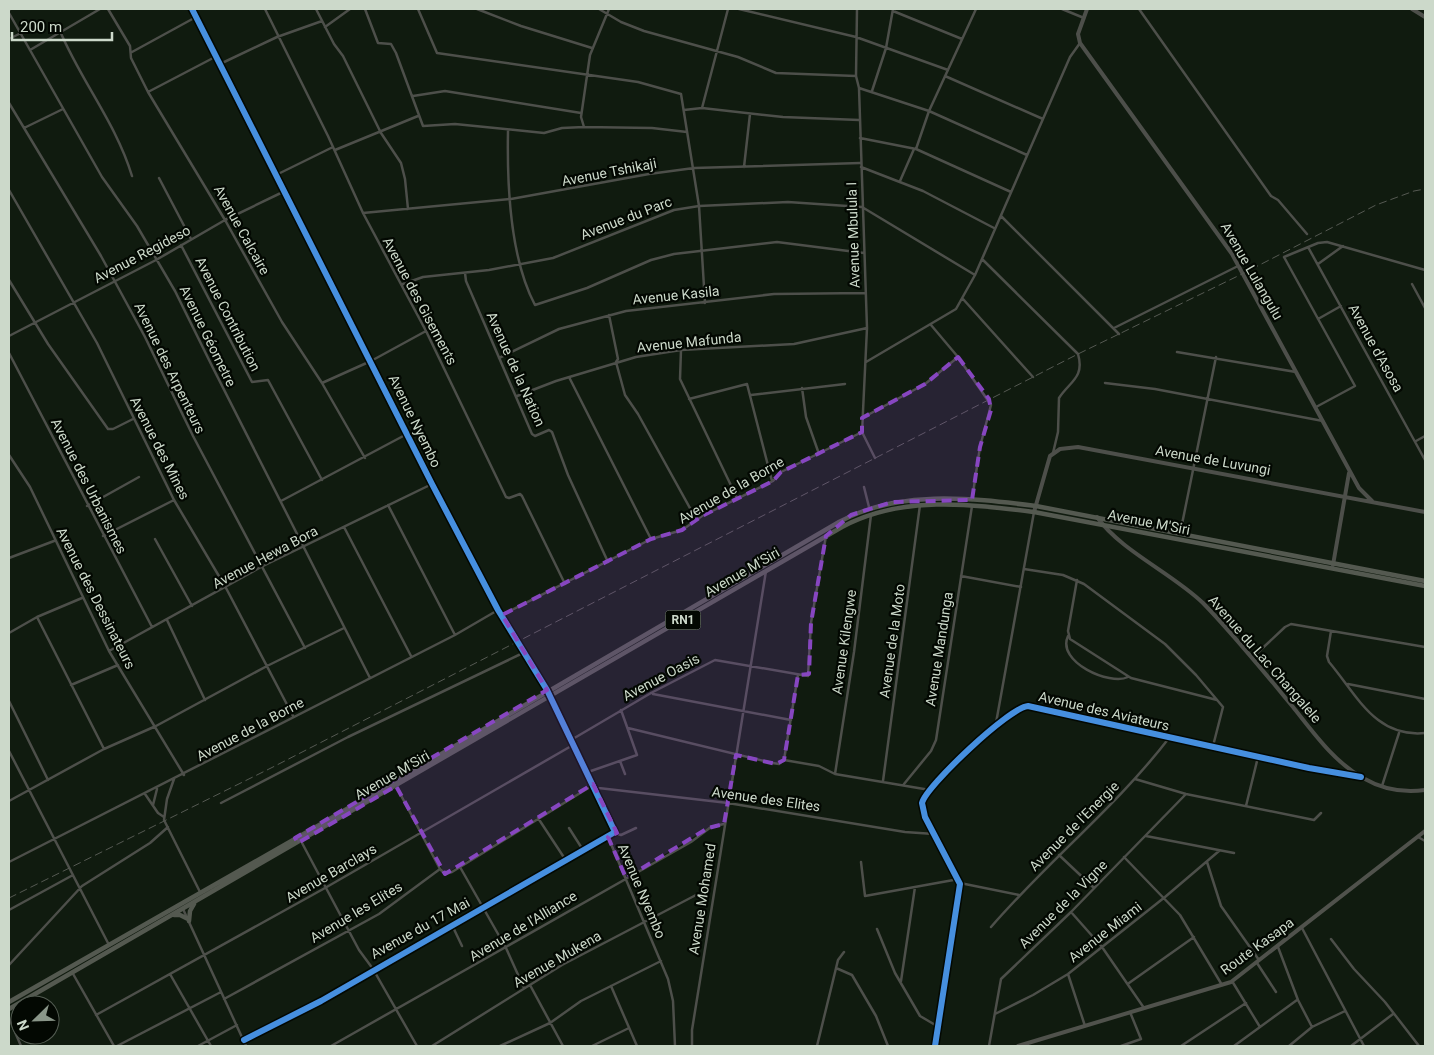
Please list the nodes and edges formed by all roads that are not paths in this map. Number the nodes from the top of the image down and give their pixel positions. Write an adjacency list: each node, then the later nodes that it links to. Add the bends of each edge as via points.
1 (100, 9): 28 (street)
2 (108, 9): 39 (street, Avenue Calcaire)
3 (192, 9): 23 (street, Avenue Nyembo)
4 (265, 9): 30 (street, Avenue des Gisements)
5 (316, 9): 26 (street)
6 (350, 9): 27 (street)
7 (365, 9): 49 (street, via 378,43 392,46)
8 (418, 9): 43 (street, via 437,53)
9 (477, 9): 35 (street)
10 (599, 9): 22 (street)
11 (609, 9): 22 (street)
12 (728, 9): 38 (street)
13 (739, 9): 31 (street)
14 (857, 9): 31 (street, Avenue Mbulula I)
15 (976, 9): 33 (street)
16 (1062, 9): 25 (street)
17 (1087, 9): 25 (street)
18 (1139, 9): 87 (street, via 1271,196)
19 (1412, 9): 24 (street)
20 (893, 10): 33 (street); 36 (street)
21 (9, 11): 29 (street, Avenue Géometre)
22 (607, 13): 35 (street); 38 (street, via 644,31)
23 (196, 16): 39 (street); 40 (street, Avenue Nyembo)
24 (1425, 17)
25 (1084, 19): 34 (street, via 1078,34)
26 (322, 21): 27 (street); 30 (street)
27 (325, 27): 64 (street)
28 (60, 31): 37 (street); 73 (street, via 79,71 115,131)
29 (21, 33): 32 (street); 37 (street, Avenue Géometre)
30 (277, 37): 41 (street); 66 (street, Avenue des Gisements)
31 (856, 37): 36 (street); 44 (street, Avenue Mbulula I)
32 (9, 39)
33 (962, 39): 42 (street)
34 (1080, 43): 58 (street, via 1070,57); 98 (street, Avenue Lulangulu)
35 (592, 48): 43 (street)
36 (886, 48): 42 (street); 47 (street)
37 (30, 50): 52 (street, Avenue Géometre)
38 (717, 51): 44 (street, via 776,72); 51 (street)
39 (132, 52): 48 (street, Avenue Calcaire, via 131,58)
40 (216, 56): 41 (street, Avenue Nyembo); 48 (street)
41 (220, 64): 72 (street, Avenue Nyembo)
42 (948, 70): 45 (street)
43 (586, 75): 53 (street, via 638,82 678,92 682,96); 55 (street)
44 (856, 76): 46 (street, Avenue Mbulula I)
45 (945, 76): 54 (street); 58 (street)
46 (859, 88): 47 (street); 59 (street, Avenue Mbulula I)
47 (872, 91): 54 (street)
48 (148, 92): 85 (street, Avenue Calcaire)
49 (412, 96): 55 (street, via 444,92); 57 (street)
50 (9, 103): 61 (street, Avenue des Arpenteurs)
51 (702, 108): 53 (street); 56 (street)
52 (63, 109): 61 (street); 95 (street, Avenue Géometre, via 106,185 134,221)
53 (684, 110): 63 (street)
54 (930, 112): 67 (street); 68 (street)
55 (581, 113): 60 (street)
56 (750, 113): 59 (street, via 800,119); 70 (street)
57 (418, 116): 62 (street, via 423,126 455,124); 64 (street)
58 (1043, 119): 68 (street)
59 (859, 120): 65 (street, Avenue Mbulula I)
60 (584, 127): 62 (street, via 544,133); 63 (street)
61 (24, 128): 103 (street, Avenue des Arpenteurs)
62 (508, 130): 79 (street)
63 (687, 132): 71 (street)
64 (381, 133): 66 (street); 82 (street, via 402,166)
65 (860, 138): 67 (street); 69 (street, Avenue Mbulula I)
66 (334, 149): 72 (street); 83 (street, Avenue des Gisements)
67 (915, 149): 75 (street); 78 (street)
68 (1027, 155): 78 (street)
69 (861, 165): 70 (street, Avenue Tshikaji); 75 (street); 81 (street, Avenue Mbulula I)
70 (744, 167): 71 (street, Avenue Tshikaji)
71 (694, 168): 79 (street, Avenue Tshikaji); 80 (street)
72 (276, 175): 77 (street, Avenue Nyembo)
73 (132, 176)
74 (159, 178): 88 (street)
75 (900, 181): 86 (street)
76 (9, 190): 108 (street, Avenue des Mines)
77 (285, 191): 85 (street, Avenue Regideso); 127 (street, Avenue Nyembo)
78 (1011, 192): 84 (street)
79 (511, 199): 82 (street, Avenue Tshikaji); 97 (street)
80 (699, 206): 81 (street, Avenue du Parc, via 788,202); 92 (street); 97 (street, Avenue du Parc, via 667,211 553,258)
81 (862, 207): 93 (street, Avenue Mbulula I); 101 (street)
82 (408, 209): 83 (street, Avenue Tshikaji)
83 (363, 213): 104 (street, Avenue des Gisements)
84 (1001, 216): 86 (street); 117 (street)
85 (225, 220): 88 (street, Avenue Regideso); 133 (street, Avenue Calcaire, via 282,322)
86 (994, 228): 94 (street)
87 (1307, 234)
88 (191, 239): 89 (street, Avenue Regideso)
89 (181, 245): 95 (street, Avenue Regideso); 158 (street, Avenue Contribution, via 252,382 268,380)
90 (1307, 246): 91 (street, via 1327,242); 96 (street, Avenue d'Asosa); 113 (street, via 1284,258)
91 (1343, 246): 96 (street); 99 (street)
92 (701, 250): 93 (street, via 777,242); 97 (street, via 651,260 536,306); 109 (street)
93 (864, 253): 106 (street, Avenue Mbulula I)
94 (982, 259): 101 (street); 149 (street, via 1078,354 1081,363 1076,378 1059,399 1058,432)
95 (156, 260): 103 (street, Avenue Regideso); 167 (street, Avenue Géometre, via 190,317)
96 (1318, 264): 110 (street, Avenue d'Asosa)
97 (521, 265): 100 (street, Avenue du Parc)
98 (1238, 266): 117 (street); 130 (street, Avenue Lulangulu)
99 (1425, 270)
100 (465, 274): 104 (street, Avenue du Parc, via 423,277); 125 (street, Avenue de la Nation)
101 (975, 275): 107 (street)
102 (9, 280): 114 (street)
103 (114, 280): 108 (street, Avenue Regideso); 193 (street, Avenue des Arpenteurs, via 156,356 193,436)
104 (402, 284): 118 (street, Avenue des Gisements)
105 (1412, 284): 111 (street)
106 (865, 293): 109 (street, Avenue Kasila, via 774,294); 116 (street, Avenue Mbulula I)
107 (963, 299): 115 (street, via 956,309); 131 (street)
108 (75, 301): 114 (street, Avenue Regideso); 143 (street, Avenue des Mines)
109 (705, 303): 112 (street, Avenue Kasila, via 652,307)
110 (1341, 306): 113 (street); 148 (street, Avenue d'Asosa)
111 (1425, 308)
112 (610, 315): 125 (street, Avenue Kasila, via 559,329); 128 (street)
113 (1318, 319): 141 (street, via 1355,386)
114 (35, 323): 120 (street, Avenue Regideso); 143 (street, via 108,429)
115 (931, 325): 126 (street); 129 (street)
116 (867, 328): 121 (street, Avenue Mafunda, via 794,344); 129 (street, Avenue Mbulula I)
117 (1114, 328): 119 (street)
118 (426, 331): 127 (street); 199 (street, Avenue des Gisements, via 506,497 522,496)
119 (1119, 334)
120 (9, 336)
121 (681, 350): 128 (street, Avenue Mafunda); 140 (street, via 680,379)
122 (1177, 352): 124 (street)
123 (9, 353): 170 (street, Avenue des Urbanismes)
124 (1216, 357): 130 (street); 139 (street)
125 (499, 358): 138 (street, Avenue de la Nation)
126 (958, 358): 142 (street, via 926,384); 165 (street, via 990,400 991,407 980,447)
127 (371, 361): 133 (street); 146 (street, Avenue Nyembo)
128 (616, 362): 132 (street, Avenue Mafunda); 178 (street, via 625,395)
129 (866, 362): 142 (street, Avenue Mbulula I)
130 (1297, 373): 141 (street, Avenue Lulangulu)
131 (1033, 377)
132 (569, 378): 138 (street, Avenue Mafunda); 187 (street)
133 (322, 383): 152 (street, Avenue Calcaire)
134 (1105, 383): 139 (street)
135 (845, 384): 136 (street)
136 (802, 388): 137 (street); 150 (street, via 806,417)
137 (751, 395): 140 (street, via 746,384); 159 (street)
138 (517, 396): 191 (street, Avenue de la Nation, via 533,435 552,432)
139 (1209, 398): 144 (street); 155 (street)
140 (689, 399): 163 (street)
141 (1316, 407): 144 (street, Avenue Lulangulu)
142 (862, 418): 145 (street, Avenue Mbulula I)
143 (134, 420): 164 (street, Avenue des Mines)
144 (1324, 421): 156 (street, Avenue Lulangulu)
145 (862, 432): 150 (street, Avenue de la Borne); 153 (street, Avenue Mbulula I)
146 (407, 434): 152 (street); 160 (street, Avenue Nyembo)
147 (1425, 436): 148 (street)
148 (1415, 441): 154 (street, Avenue d'Asosa)
149 (1053, 453): 155 (street, Avenue de Luvungi, via 1064,448 1085,447); 172 (street)
150 (818, 454): 159 (street, Avenue de la Borne, via 781,472)
151 (9, 455): 188 (street, Avenue des Dessinateurs, via 30,487)
152 (364, 458): 158 (street)
153 (875, 458)
154 (1425, 460)
155 (1193, 468): 162 (street, Avenue de Luvungi); 183 (street)
156 (1349, 471): 162 (street); 166 (street, Avenue Lulangulu)
157 (139, 478): 170 (street)
158 (322, 480): 167 (street)
159 (772, 481): 163 (street, Avenue de la Borne)
160 (432, 484): 168 (street, Avenue Hewa Bora); 205 (street, Avenue Nyembo)
161 (864, 486): 173 (street)
162 (1347, 496): 166 (street, Avenue de Luvungi); 192 (street)
163 (737, 499): 178 (street, Avenue de la Borne)
164 (174, 500): 184 (street); 202 (street, Avenue des Mines)
165 (972, 500): 172 (highway, Avenue M'Siri / RN1); 173 (highway, Avenue M'Siri / RN1, via 905,500)
166 (1372, 501): 175 (street, Avenue de Luvungi)
167 (280, 502): 189 (street, Avenue Géometre)
168 (388, 505): 181 (street, Avenue Hewa Bora); 213 (street)
169 (920, 505): 171 (highway, Avenue M'Siri / RN1); 176 (highway, Avenue M'Siri / RN1, via 894,507); 263 (street, Avenue de la Moto)
170 (87, 506): 184 (street, Avenue des Urbanismes)
171 (972, 506): 174 (highway, Avenue M'Siri / RN1); 196 (street, Avenue Mandunga)
172 (1036, 506): 174 (street); 177 (highway, Avenue M'Siri / RN1)
173 (870, 507): 179 (highway, Avenue M'Siri / RN1)
174 (1034, 512): 180 (highway, Avenue M'Siri / RN1); 194 (street)
175 (1425, 512)
176 (870, 514): 182 (highway, Avenue M'Siri / RN1); 258 (street, Avenue Kilengwe, via 854,652)
177 (1097, 518): 180 (street, Avenue du Lac Changalele); 183 (highway, Avenue M'Siri / RN1)
178 (696, 519): 187 (street, Avenue de la Borne, via 672,534)
179 (839, 522): 182 (highway); 229 (highway, Avenue M'Siri / RN1)
180 (1102, 524): 192 (highway, Avenue M'Siri / RN1); 220 (street, Avenue du Lac Changalele, via 1196,596)
181 (344, 527): 189 (street, Avenue Hewa Bora); 219 (street)
182 (842, 527): 185 (highway, Avenue M'Siri / RN1)
183 (1180, 534): 192 (highway, Avenue M'Siri / RN1)
184 (103, 536): 209 (street, Avenue des Urbanismes)
185 (826, 536): 195 (highway, Avenue M'Siri / RN1); 224 (street, via 811,623 809,674)
186 (155, 539): 204 (street)
187 (651, 539): 191 (street, Avenue de la Borne)
188 (54, 541): 190 (street); 203 (street, Avenue des Dessinateurs)
189 (303, 548): 193 (street, Avenue Hewa Bora); 210 (street, Avenue Géometre)
190 (9, 558)
191 (608, 562): 199 (street, Avenue de la Borne)
192 (1333, 566): 198 (highway, Avenue M'Siri / RN1); 200 (highway, Avenue M'Siri / RN1)
193 (261, 567): 202 (street, Avenue Hewa Bora); 216 (street, Avenue des Arpenteurs)
194 (1024, 569): 197 (street); 201 (street)
195 (766, 572): 222 (street, Avenue Mohamed); 231 (highway, Avenue M'Siri / RN1)
196 (961, 576): 201 (street); 264 (street, Avenue Mandunga, via 936,740)
197 (1077, 580): 214 (street); 234 (street, via 1165,644)
198 (1425, 581)
199 (565, 584): 206 (street, Avenue de la Borne)
200 (1425, 586)
201 (1021, 587): 240 (street)
202 (226, 588): 204 (street, Avenue Hewa Bora); 223 (street, Avenue des Mines)
203 (82, 598): 207 (street); 217 (street, Avenue des Dessinateurs)
204 (192, 606): 208 (street, Avenue Hewa Bora)
205 (498, 610): 206 (street, Avenue Nyembo); 213 (street, Avenue de la Borne)
206 (502, 615): 218 (street, Avenue Nyembo)
207 (37, 617): 212 (street); 228 (street)
208 (167, 620): 209 (street, Avenue Hewa Bora); 233 (street)
209 (152, 628): 217 (street, Avenue Hewa Bora)
210 (344, 628): 216 (street); 226 (street, Avenue Géometre)
211 (1331, 631): 215 (street); 220 (street, via 1291,624); 227 (street, via 1327,660)
212 (9, 633)
213 (455, 635): 219 (street, Avenue de la Borne)
214 (1068, 636): 225 (street); 225 (street, via 1067,653 1086,668 1122,679)
215 (1425, 647)
216 (305, 648): 223 (street)
217 (109, 651): 221 (street, Avenue des Dessinateurs)
218 (524, 653): 229 (street, Avenue Nyembo); 276 (street, via 348,737)
219 (411, 657): 226 (street, Avenue de la Borne)
220 (1252, 658): 259 (street, Avenue du Lac Changalele, via 1330,750)
221 (118, 665): 228 (street); 241 (street, Avenue des Dessinateurs)
222 (749, 665): 224 (street, Avenue Oasis); 230 (street, Avenue Oasis, via 715,660); 237 (street, Avenue Mohamed)
223 (266, 666): 233 (street); 238 (street, Avenue des Mines)
224 (798, 675): 239 (street)
225 (1128, 676): 234 (street)
226 (370, 678): 238 (street, Avenue de la Borne)
227 (1348, 684): 232 (street); 243 (street, via 1371,715)
228 (70, 685): 249 (street)
229 (547, 690): 231 (street, Avenue Nyembo); 293 (highway, Avenue M'Siri / RN1)
230 (651, 693): 236 (street, Avenue Oasis); 237 (street)
231 (549, 696): 246 (street, Avenue Nyembo); 265 (highway, Avenue M'Siri / RN1)
232 (1425, 699)
233 (205, 700): 241 (street)
234 (1218, 700): 248 (street, via 1223,709)
235 (9, 701): 262 (street)
236 (621, 710): 242 (street); 246 (street, Avenue Oasis)
237 (743, 711): 239 (street); 251 (street, Avenue Mohamed)
238 (293, 716): 256 (street, Avenue de la Borne)
239 (791, 720): 253 (street)
240 (996, 724): 245 (street, Avenue des Aviateurs, via 1028,706); 270 (street, Avenue des Aviateurs)
241 (156, 726): 249 (street); 256 (street, Avenue des Dessinateurs)
242 (628, 728): 251 (street); 254 (street, via 637,755)
243 (1399, 732): 244 (street); 266 (street)
244 (1425, 734)
245 (1169, 738): 248 (street, Avenue des Aviateurs); 261 (street, Avenue de l'Energie)
246 (571, 740): 247 (street, Avenue Nyembo)
247 (574, 745): 255 (street, Avenue Nyembo); 286 (street, Avenue Barclays)
248 (1213, 746): 252 (street, Avenue des Aviateurs)
249 (104, 750): 262 (street)
250 (9, 751): 269 (street)
251 (736, 755): 253 (street, via 776,764); 275 (street, Avenue Mohamed)
252 (1258, 757): 259 (street, Avenue des Aviateurs); 278 (street)
253 (784, 760): 258 (street, via 818,766)
254 (620, 761): 255 (street); 257 (street)
255 (588, 772): 268 (street, Avenue Nyembo)
256 (184, 774): 260 (street, Avenue de la Borne)
257 (625, 774)
258 (835, 774): 263 (street)
259 (1361, 777): 266 (street, Avenue du Lac Changalele)
260 (174, 779): 267 (street, Avenue de la Borne); 280 (street)
261 (1135, 779): 273 (street); 300 (street, Avenue de l'Energie)
262 (48, 780): 269 (street)
263 (883, 780): 264 (street)
264 (904, 784): 270 (street)
265 (396, 786): 286 (street); 296 (highway, Avenue M'Siri / RN1)
266 (1382, 786): 271 (street, Avenue du Lac Changalele, via 1404,791)
267 (157, 788): 272 (street, Avenue de la Borne); 277 (street)
268 (595, 788): 275 (street, Avenue des Elites); 281 (street, via 586,788); 288 (street, Avenue Nyembo)
269 (28, 790): 274 (street); 294 (street)
270 (930, 790): 289 (street, via 922,806)
271 (1425, 790)
272 (145, 794): 277 (street); 294 (street, Avenue de la Borne)
273 (1186, 794): 278 (street); 290 (street, Avenue de la Vigne)
274 (9, 801)
275 (728, 802): 282 (street, Avenue Mohamed); 289 (street, Avenue des Elites)
276 (221, 803)
277 (153, 805): 280 (street)
278 (1246, 806): 279 (street, via 1314,820)
279 (1321, 814)
280 (164, 817): 283 (street)
281 (538, 818): 302 (street); 306 (street)
282 (724, 824): 309 (street, Avenue de l'Alliance, via 710,827); 397 (street, Avenue Mohamed)
283 (168, 827): 314 (street, via 150,843); 315 (street)
284 (569, 828): 297 (street)
285 (636, 828): 288 (street, via 621,835)
286 (421, 831): 307 (street); 312 (street, Avenue Barclays)
287 (1425, 831): 291 (main road, Route Kasapa)
288 (615, 833): 292 (street, Avenue Nyembo)
289 (934, 834): 310 (street)
290 (1146, 836): 298 (street); 301 (street, Avenue de la Vigne)
291 (1418, 836): 295 (street); 330 (main road, Route Kasapa)
292 (608, 837): 297 (street, Avenue du 17 Mai); 309 (street, Avenue Nyembo)
293 (295, 838): 296 (highway); 315 (highway, Avenue M'Siri / RN1)
294 (53, 840): 303 (street, Avenue de la Borne); 308 (street)
295 (1425, 841)
296 (299, 842): 312 (street); 319 (highway, Avenue M'Siri / RN1)
297 (583, 850): 302 (street, Avenue du 17 Mai)
298 (1219, 850): 299 (street); 305 (street, Avenue Miami)
299 (1234, 853)
300 (1059, 855): 313 (street); 317 (street, Avenue de l'Energie)
301 (1124, 857): 313 (street, Avenue de la Vigne); 318 (street)
302 (565, 859): 321 (street, Avenue du 17 Mai)
303 (9, 862)
304 (861, 862): 311 (street, via 865,896)
305 (1207, 862): 318 (street, Avenue Miami); 343 (street, via 1221,906)
306 (460, 867): 307 (street, via 447,874); 321 (street)
307 (440, 869): 332 (street, Avenue les Elites, via 379,914)
308 (73, 876): 314 (street); 323 (street)
309 (626, 878): 327 (street, Avenue Nyembo); 339 (street, Avenue de l'Alliance)
310 (959, 881): 311 (street); 317 (street); 375 (street)
311 (915, 887): 351 (street)
312 (326, 888): 332 (street); 341 (street, Avenue Barclays)
313 (1094, 888): 324 (street, Avenue de la Vigne)
314 (80, 889): 335 (street); 344 (street)
315 (200, 892): 320 (highway, Avenue M'Siri / RN1)
316 (696, 895): 327 (street, Avenue Mukena)
317 (1019, 895): 329 (street, Avenue de l'Energie)
318 (1165, 897): 333 (street); 337 (street, Avenue Miami)
319 (196, 902): 322 (highway, Avenue M'Siri / RN1); 326 (highway)
320 (181, 903): 322 (street); 335 (highway, Avenue M'Siri / RN1)
321 (482, 908): 328 (street, Avenue du 17 Mai); 339 (street)
322 (183, 909): 325 (highway, Avenue M'Siri / RN1); 326 (street)
323 (9, 910)
324 (1071, 912): 337 (street); 369 (street, Avenue de la Vigne, via 1001,978)
325 (173, 915): 326 (highway); 347 (highway, Avenue M'Siri / RN1)
326 (188, 920): 341 (street)
327 (645, 922): 342 (street, Avenue Nyembo); 353 (street, Avenue Mukena)
328 (452, 925): 336 (street); 346 (street, Avenue du 17 Mai)
329 (991, 927)
330 (1302, 928): 338 (main road, Route Kasapa); 367 (street)
331 (877, 929): 351 (street)
332 (348, 930): 346 (street); 359 (street, Avenue les Elites)
333 (1194, 937): 352 (street); 354 (street)
334 (1331, 939): 370 (street)
335 (108, 945): 361 (highway, Avenue M'Siri / RN1)
336 (462, 946)
337 (1102, 947): 349 (street, Avenue Miami); 352 (street)
338 (1278, 947): 343 (main road, Route Kasapa); 360 (street)
339 (506, 948): 356 (street); 366 (street, Avenue de l'Alliance)
340 (844, 952): 345 (street)
341 (204, 954): 348 (street, Avenue Barclays); 357 (street)
342 (661, 961): 355 (street); 396 (street, Avenue Nyembo, via 672,994)
343 (1258, 962): 350 (main road, Route Kasapa); 358 (street)
344 (9, 965)
345 (836, 968): 398 (street); 399 (street, via 852,975 876,1016)
346 (373, 969): 366 (street); 381 (street, Avenue du 17 Mai, via 282,1022)
347 (72, 972): 364 (highway, Avenue M'Siri / RN1); 371 (street)
348 (170, 974): 365 (street); 371 (street, Avenue Barclays)
349 (1068, 974): 369 (street, Avenue Miami); 376 (street)
350 (1232, 981): 354 (main road, Route Kasapa); 362 (street)
351 (900, 982): 375 (street, via 920,1016)
352 (1129, 983): 363 (street)
353 (530, 985): 356 (street, Avenue Mukena); 373 (street)
354 (1222, 985): 363 (main road, Route Kasapa)
355 (611, 986): 373 (street, via 579,1002); 378 (street)
356 (524, 988): 391 (street, Avenue Mukena)
357 (221, 992): 359 (street); 365 (street)
358 (1276, 992)
359 (224, 999): 374 (street)
360 (1298, 1000): 377 (street); 379 (street)
361 (9, 1002)
362 (1246, 1002): 379 (street); 404 (street)
363 (1144, 1008): 368 (main road, Route Kasapa)
364 (9, 1009)
365 (190, 1009): 382 (street); 385 (street)
366 (395, 1009): 389 (street, Avenue de l'Alliance); 390 (street)
367 (1345, 1011): 377 (street); 380 (street)
368 (1130, 1012): 376 (main road, Route Kasapa); 403 (street, via 1141,1039)
369 (994, 1014): 401 (street, Avenue de la Vigne)
370 (1393, 1014): 380 (street); 409 (street)
371 (96, 1015): 385 (street)
372 (9, 1018): 384 (street)
373 (550, 1023): 392 (street); 393 (street)
374 (236, 1025): 381 (street); 382 (street)
375 (937, 1026): 400 (street)
376 (1085, 1026): 383 (main road, Route Kasapa)
377 (1312, 1027): 406 (street)
378 (629, 1028): 394 (street); 395 (street)
379 (1260, 1028): 405 (street)
380 (1360, 1039): 407 (street); 408 (street)
381 (244, 1040): 388 (street)
382 (208, 1041): 386 (street); 387 (street)
383 (1032, 1044): 402 (main road, Route Kasapa)
384 (21, 1046)
385 (116, 1046)
386 (198, 1046)
387 (210, 1046)
388 (246, 1046)
389 (331, 1046)
390 (417, 1046)
391 (432, 1046)
392 (500, 1046)
393 (563, 1046)
394 (592, 1046)
395 (637, 1046)
396 (675, 1046)
397 (692, 1046)
398 (817, 1046)
399 (888, 1046)
400 (935, 1046)
401 (989, 1046)
402 (1018, 1046)
403 (1121, 1046)
404 (1182, 1046)
405 (1234, 1046)
406 (1289, 1046)
407 (1351, 1046)
408 (1364, 1046)
409 (1419, 1046)

